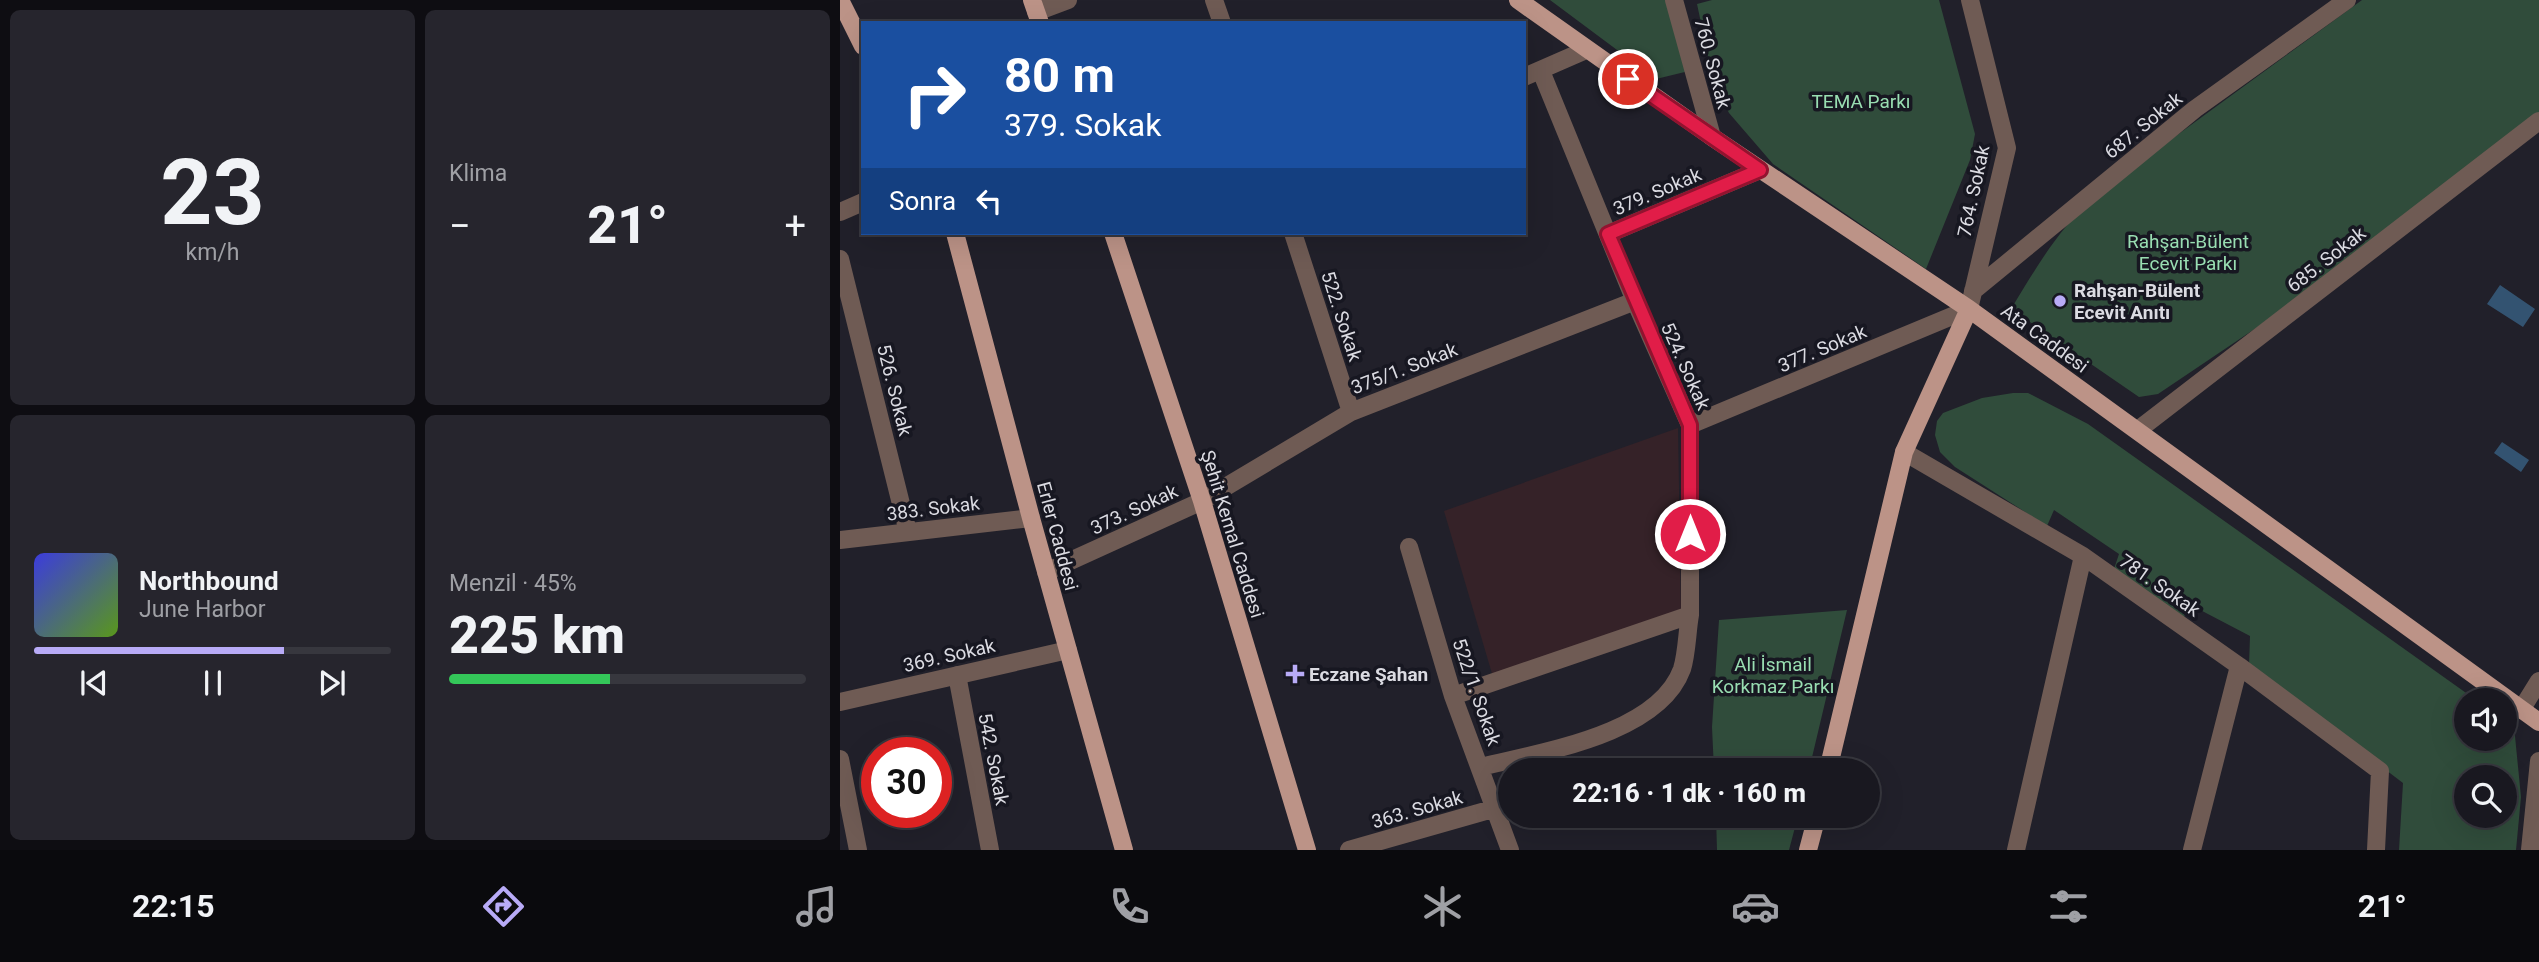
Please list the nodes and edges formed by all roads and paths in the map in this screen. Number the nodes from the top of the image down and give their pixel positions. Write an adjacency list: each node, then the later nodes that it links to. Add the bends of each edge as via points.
1 (840, 0): 10 (main road)
2 (1068, 0): 8 (street)
3 (1214, 0): 9 (street)
4 (1518, 0): 11 (main road, Ata Caddesi)
5 (1674, 0): 14 (street, 760. Sokak)
6 (1970, 0): 23 (street, 764. Sokak, via 2007,148)
7 (2347, 0): 23 (street, 687. Sokak, via 2195,109)
8 (1036, 12)
9 (1221, 21)
10 (861, 42)
11 (1586, 50): 12 (street); 14 (main road, Ata Caddesi)
12 (1532, 74): 18 (street, 524. Sokak)
13 (2539, 121): 28 (street, 685. Sokak)
14 (1712, 137): 15 (main road, Ata Caddesi)
15 (1760, 170): 18 (street, 379. Sokak); 25 (main road, Ata Caddesi)
16 (861, 203): 17 (street)
17 (840, 212)
18 (1608, 234): 24 (street, 524. Sokak)
19 (956, 235): 31 (main road, Erler Caddesi)
20 (1115, 235): 30 (main road, Şehit Kemal Caddesi)
21 (1294, 235): 26 (street, 522. Sokak)
22 (840, 259): 32 (street, 526. Sokak)
23 (1973, 290): 25 (street, 764. Sokak)
24 (1635, 300): 26 (street, 375/1. Sokak); 27 (street, 524. Sokak)
25 (1969, 309): 27 (street, 377. Sokak); 28 (main road, Ata Caddesi); 29 (main road)
26 (1350, 412): 30 (street, 375/1. Sokak)
27 (1690, 425): 37 (street, 524. Sokak)
28 (2138, 430): 44 (main road, Ata Caddesi)
29 (1904, 452): 35 (street, 781. Sokak); 46 (main road)
30 (1202, 501): 36 (street, 373. Sokak); 55 (main road, Şehit Kemal Caddesi)
31 (1031, 518): 32 (street, 383. Sokak); 36 (main road, Erler Caddesi)
32 (908, 532): 33 (street, 383. Sokak)
33 (840, 540)
34 (1409, 547): 42 (street, 522/1. Sokak)
35 (2083, 556): 39 (street, 781. Sokak); 59 (street)
36 (1046, 572): 38 (main road, Erler Caddesi)
37 (1690, 615): 42 (street); 49 (street, 524. Sokak, via 1681,669 1667,692 1637,718 1603,736)
38 (1068, 650): 40 (street, 369. Sokak); 54 (main road, Erler Caddesi)
39 (2239, 666): 60 (street); 61 (street, 781. Sokak, via 2380,771)
40 (957, 675): 43 (street, 369. Sokak); 53 (street, 542. Sokak)
41 (2539, 681): 44 (street)
42 (1454, 696): 49 (street, 522/1. Sokak)
43 (840, 702)
44 (2521, 710): 45 (main road, Ata Caddesi)
45 (2539, 722)
46 (1831, 758)
47 (840, 759): 52 (street)
48 (2539, 761): 62 (street)
49 (1481, 767): 50 (street, 522/1. Sokak)
50 (1496, 808): 56 (street, 363. Sokak); 57 (street, 522/1. Sokak)
51 (1813, 828): 58 (main road)
52 (858, 850)
53 (990, 850)
54 (1124, 850)
55 (1307, 850)
56 (1349, 850)
57 (1510, 850)
58 (1808, 850)
59 (2016, 850)
60 (2193, 850)
61 (2376, 850)
62 (2530, 850)

